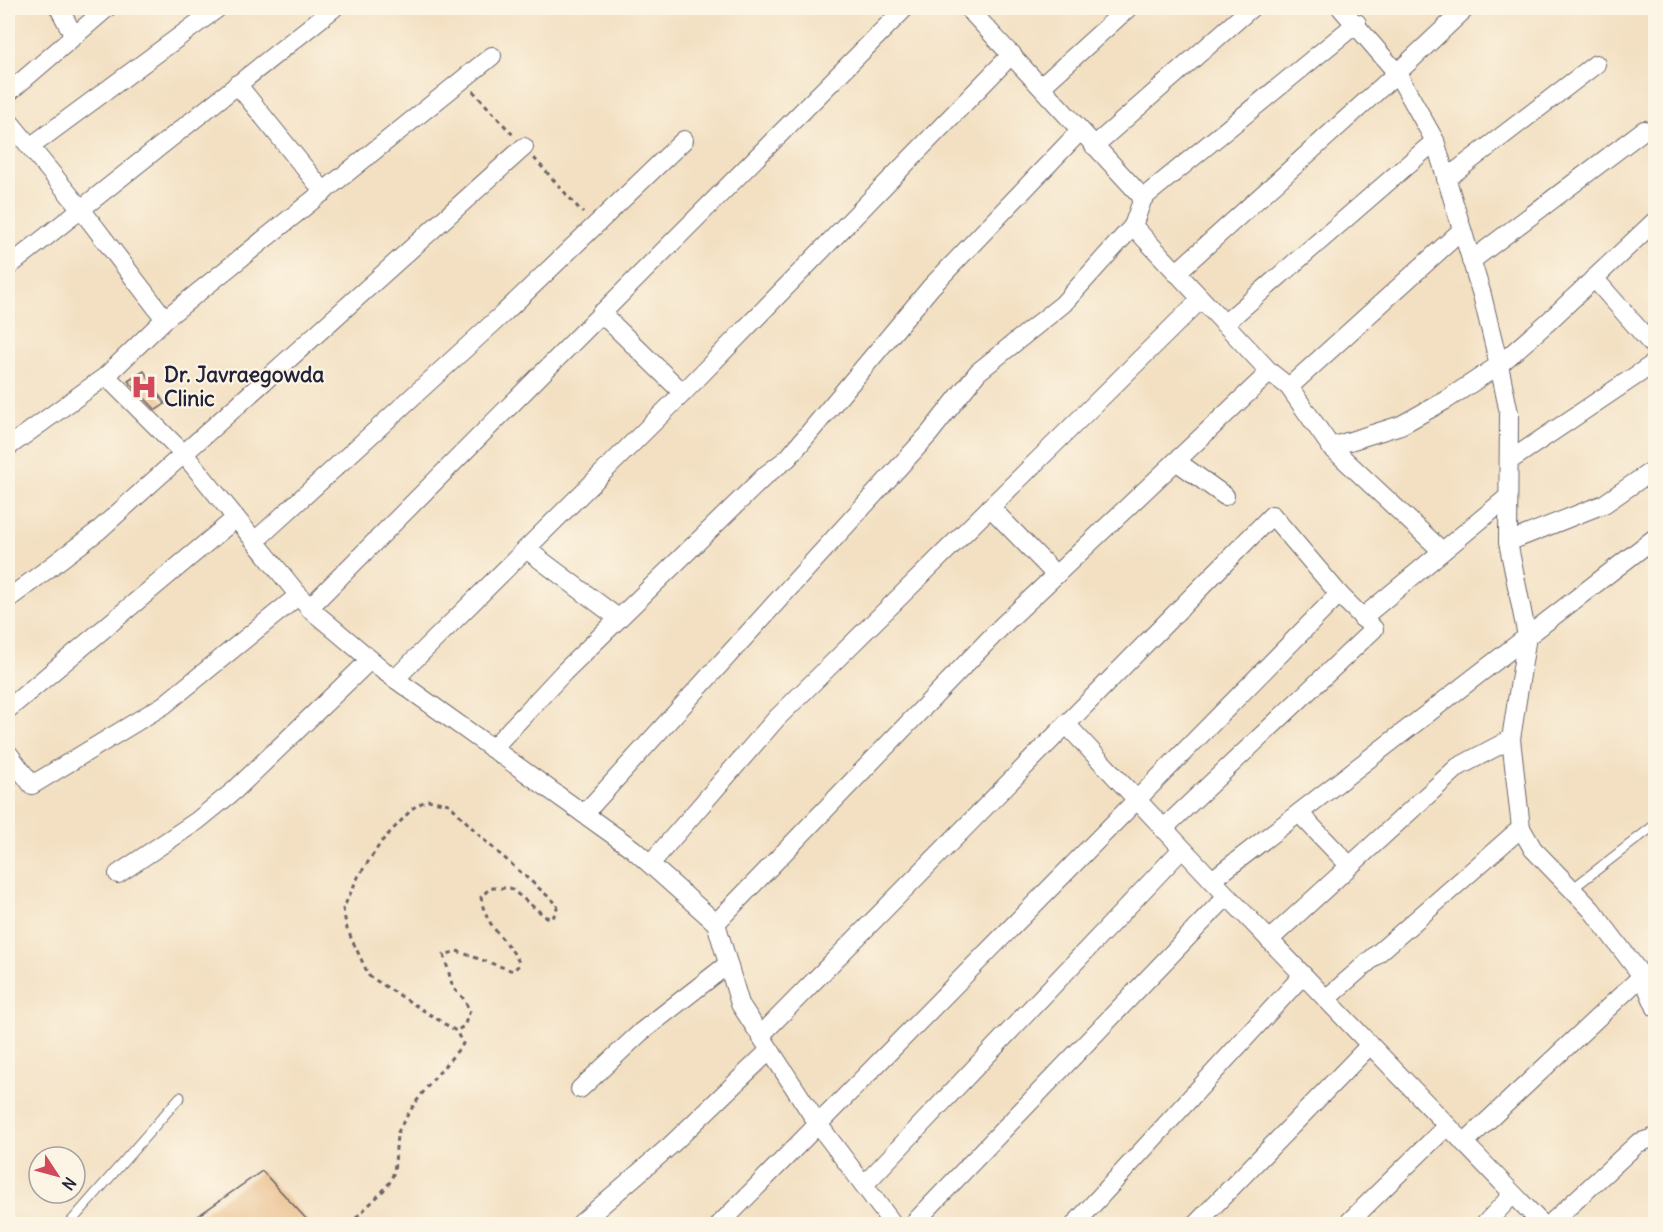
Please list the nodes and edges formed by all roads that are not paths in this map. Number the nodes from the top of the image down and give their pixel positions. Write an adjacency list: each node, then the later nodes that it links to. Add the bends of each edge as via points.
1 (59, 8): 12 (street)
2 (107, 8): 12 (street)
3 (218, 8): 26 (street)
4 (334, 8): 17 (street)
5 (905, 8): 40 (street)
6 (968, 8): 13 (street)
7 (1128, 8): 18 (street)
8 (1251, 8): 25 (street)
9 (1341, 8): 11 (street)
10 (1466, 8): 16 (street)
11 (1357, 23): 16 (street); 30 (street)
12 (74, 36): 19 (street)
13 (1012, 54): 18 (street); 49 (street)
14 (492, 56): 29 (street)
15 (1596, 64): 28 (street)
16 (1397, 73): 24 (street); 37 (street)
17 (237, 84): 29 (street); 31 (street)
18 (1041, 87): 21 (street)
19 (8, 93)
20 (8, 120): 26 (street)
21 (1080, 130): 25 (street); 69 (street, via 932,287 788,458)
22 (1644, 130): 35 (street)
23 (684, 140): 61 (street, via 505,312)
24 (1435, 141): 28 (street); 42 (street)
25 (1094, 146): 30 (street)
26 (30, 147): 31 (street)
27 (524, 147): 52 (street)
28 (1446, 179): 34 (street)
29 (324, 192): 41 (street)
30 (1143, 198): 33 (street)
31 (81, 209): 36 (street); 41 (street)
32 (1656, 220): 38 (street)
33 (1133, 226): 37 (street); 81 (street, via 1063,304 978,372 928,434)
34 (1461, 231): 35 (street); 48 (street)
35 (1471, 261): 45 (street)
36 (8, 267)
37 (1176, 273): 39 (street)
38 (1594, 278): 43 (street); 45 (street)
39 (1200, 300): 42 (street); 58 (street)
40 (602, 313): 49 (street); 68 (street)
41 (165, 319): 47 (street)
42 (1224, 324): 46 (street)
43 (1656, 349)
44 (1656, 362): 54 (street)
45 (1499, 365): 51 (street, via 1401,425); 54 (street, via 1509,413)
46 (1270, 372): 48 (street); 53 (street)
47 (106, 375): 50 (street); 52 (street)
48 (1289, 387): 51 (street)
49 (683, 393): 63 (street)
50 (8, 447)
51 (1331, 447): 64 (street)
52 (184, 454): 59 (street); 67 (street, via 98,531)
53 (1176, 461): 56 (street); 65 (street)
54 (1509, 461): 57 (street)
55 (1656, 468): 62 (street, via 1604,504)
56 (1225, 496)
57 (1508, 497): 62 (street); 64 (street)
58 (990, 507): 65 (street); 86 (street, via 776,719)
59 (236, 518): 61 (street); 74 (street)
60 (1656, 537): 71 (street)
61 (255, 541): 68 (street)
62 (1508, 542): 71 (street)
63 (526, 549): 69 (street); 73 (street)
64 (1443, 551): 70 (street)
65 (1056, 575): 92 (street)
66 (1339, 594): 70 (street); 75 (street, via 1272,515); 79 (street)
67 (8, 599)
68 (304, 601): 72 (street); 78 (street, via 164,705 32,785)
69 (618, 618): 77 (street)
70 (1362, 618): 84 (street, via 1374,629)
71 (1527, 636): 76 (street); 80 (street)
72 (370, 660): 73 (street); 88 (street, via 235,790 197,821)
73 (395, 679): 77 (street)
74 (8, 709)
75 (1066, 724): 79 (street); 99 (street)
76 (1511, 739): 83 (street); 87 (street, via 1458,767)
77 (492, 749): 81 (street)
78 (8, 753)
79 (1137, 800): 84 (street); 103 (street)
80 (1299, 813): 87 (street); 89 (street)
81 (584, 814): 86 (street)
82 (1656, 824): 90 (lane)
83 (1521, 828): 90 (street, via 1533,849); 97 (street)
84 (1163, 829): 85 (street)
85 (1182, 849): 89 (street); 107 (street)
86 (650, 864): 92 (street)
87 (1349, 865): 93 (street)
88 (118, 874)
89 (1212, 880): 91 (street)
90 (1572, 889): 96 (street)
91 (1227, 896): 93 (street); 113 (street)
92 (716, 923): 94 (street)
93 (1269, 940): 95 (street)
94 (728, 964): 99 (street, via 740,1004); 101 (street, via 641,1032)
95 (1303, 975): 97 (street); 114 (street)
96 (1642, 976): 98 (street); 106 (street)
97 (1326, 999): 100 (street)
98 (1656, 1008)
99 (766, 1042): 103 (street); 110 (street, via 672,1145)
100 (1370, 1045): 104 (street); 115 (street)
101 (580, 1089)
102 (180, 1097): 109 (lane)
103 (818, 1125): 107 (street); 111 (street)
104 (1447, 1125): 106 (street); 116 (street)
105 (1656, 1137): 119 (street, via 1638,1143)
106 (1464, 1143): 108 (street)
107 (864, 1185): 112 (street)
108 (1513, 1194): 117 (street); 118 (street)
109 (69, 1224)
110 (580, 1224)
111 (720, 1224)
112 (893, 1224)
113 (913, 1224)
114 (1075, 1224)
115 (1196, 1224)
116 (1347, 1224)
117 (1485, 1224)
118 (1542, 1224)
119 (1550, 1224)

